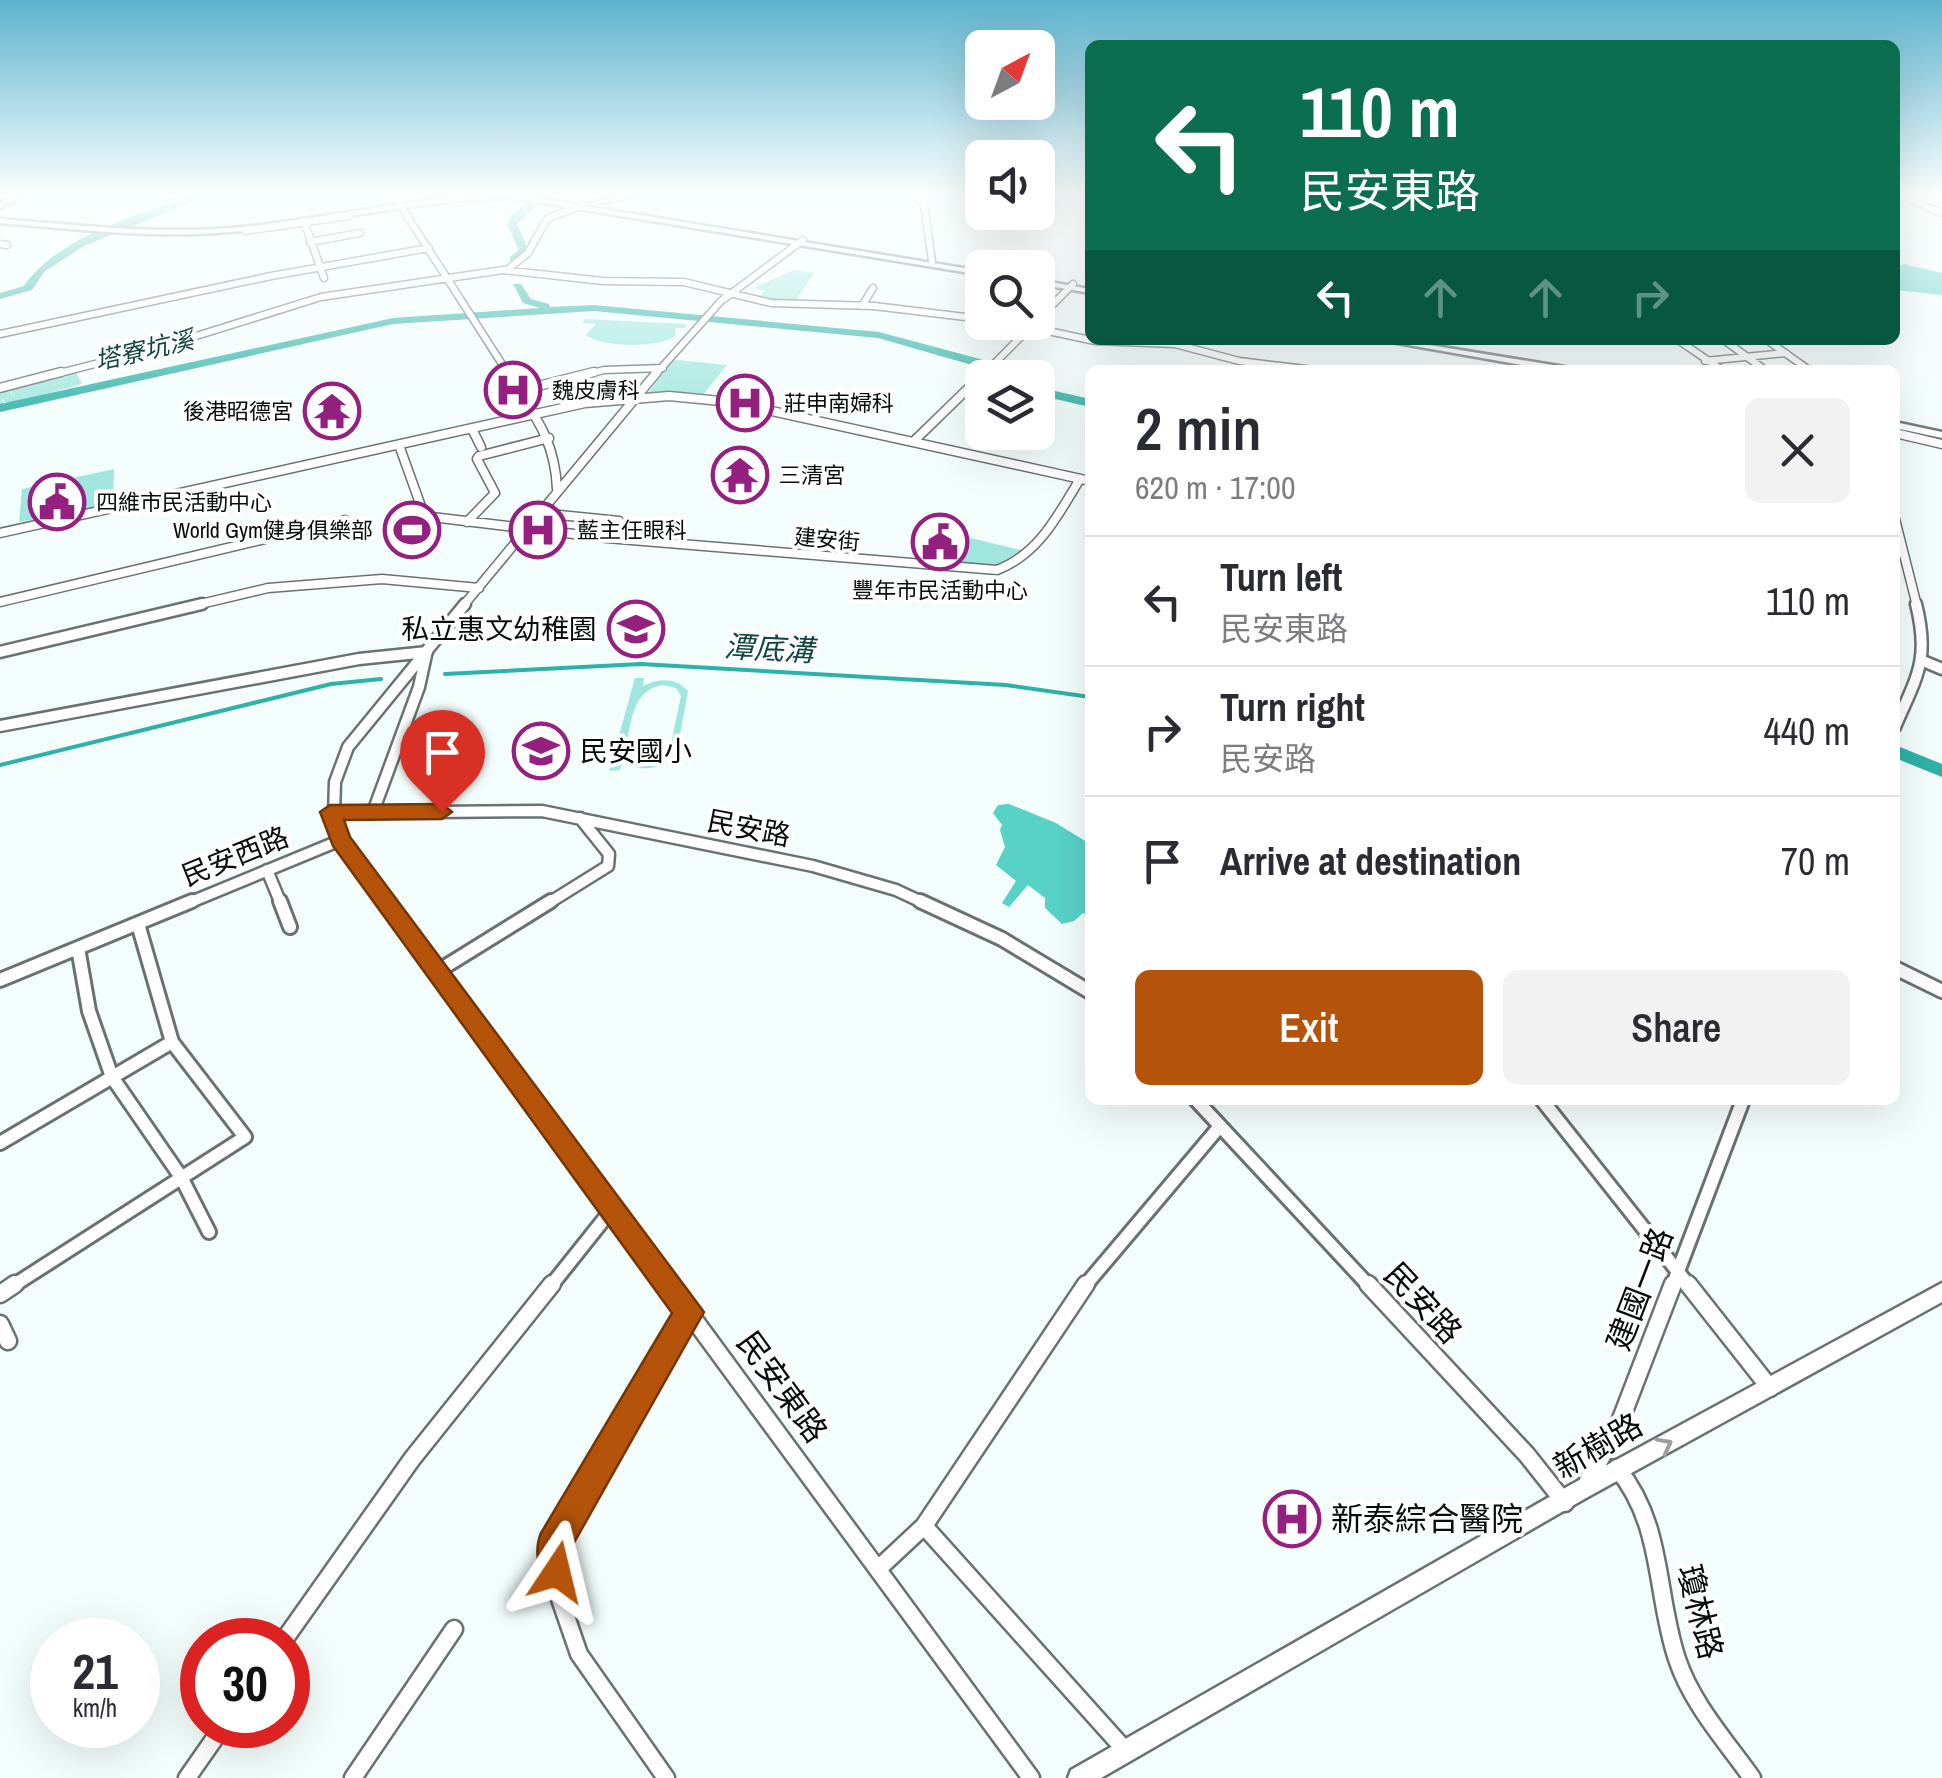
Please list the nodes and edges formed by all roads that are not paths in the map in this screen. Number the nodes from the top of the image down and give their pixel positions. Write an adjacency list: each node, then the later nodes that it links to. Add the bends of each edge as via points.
1 (272, 277): 15 (street)
2 (458, 277): 5 (street)
3 (571, 277): 10 (street, via 684,282)
4 (753, 277): 10 (street)
5 (448, 279): 34 (street, via 309,300); 35 (street)
6 (1055, 283): 7 (main road)
7 (1071, 286): 9 (main road); 11 (street)
8 (873, 288): 12 (street)
9 (1085, 288)
10 (732, 293): 12 (street, via 772,303); 33 (street)
11 (1055, 305)
12 (862, 306): 13 (street)
13 (965, 317)
14 (1055, 332): 16 (street)
15 (0, 334)
16 (1085, 336)
17 (1021, 340): 43 (street)
18 (1179, 345): 27 (street)
19 (1414, 345): 28 (main road)
20 (1436, 345): 29 (main road)
21 (1684, 345): 26 (street)
22 (1731, 345): 25 (street)
23 (1774, 345): 24 (street)
24 (1786, 353): 25 (street); 32 (street)
25 (1748, 357): 26 (street); 31 (street)
26 (1705, 361): 30 (street)
27 (1272, 365)
28 (1535, 365)
29 (1554, 365)
30 (1713, 365)
31 (1758, 365)
32 (1802, 365)
33 (662, 368): 35 (street, via 604,370); 36 (street)
34 (0, 388)
35 (518, 391): 37 (street)
36 (640, 397): 37 (street); 43 (street, via 730,402); 47 (street)
37 (533, 414): 39 (street); 42 (street)
38 (1900, 424): 41 (main road)
39 (472, 429): 44 (street); 45 (street)
40 (1900, 433): 41 (street)
41 (1941, 434)
42 (549, 438): 47 (street); 51 (street, via 477,459 495,494)
43 (912, 442): 46 (street)
44 (399, 446): 51 (street, 建安街, via 428,515); 53 (street)
45 (481, 447)
46 (1085, 480): 52 (street, 建安街, via 1032,551 997,570)
47 (557, 488): 48 (street)
48 (540, 514): 50 (street); 52 (street)
49 (345, 520): 56 (street)
50 (619, 520)
51 (468, 522): 52 (street, 建安街)
52 (528, 530): 55 (street)
53 (0, 533)
54 (1900, 537): 59 (street, via 1923,620)
55 (479, 588): 57 (street, via 382,580 268,588); 58 (street)
56 (0, 602)
57 (0, 652)
58 (427, 652): 62 (street); 63 (street, via 348,747 335,774); 64 (street)
59 (1922, 662): 60 (street); 61 (street)
60 (1942, 669)
61 (1900, 704)
62 (0, 726)
63 (330, 812): 64 (street, 民安路); 66 (street)
64 (373, 812): 65 (street, 民安路, via 542,811)
65 (580, 818): 71 (street, via 609,854 608,866); 74 (street, 民安路, via 896,890 1002,939)
66 (341, 840): 67 (street, 民安西路); 71 (street, 民安東路)
67 (267, 870): 68 (street, 民安西路); 69 (street)
68 (138, 924): 70 (street, 民安西路); 76 (street)
69 (290, 927)
70 (78, 948): 73 (street, 民安西路); 77 (street, via 89,1011)
71 (438, 971): 84 (street, 民安東路)
72 (1900, 971): 75 (street)
73 (0, 980)
74 (1085, 989)
75 (1942, 992)
76 (172, 1042): 77 (street); 83 (street, via 244,1138)
77 (112, 1077): 82 (street); 83 (street)
78 (1201, 1105): 81 (street, 民安路)
79 (1546, 1105): 86 (street)
80 (1742, 1105): 86 (street, 建國一路)
81 (1220, 1126): 94 (street, 民安路); 95 (street, via 1082,1288)
82 (0, 1143)
83 (181, 1177): 85 (street); 88 (street)
84 (613, 1208): 89 (street, 民安東路); 97 (street, via 412,1458)
85 (209, 1232)
86 (1676, 1272): 92 (street); 93 (street, 建國一路)
87 (1942, 1292): 92 (main road, 新樹路)
88 (0, 1294)
89 (689, 1312): 96 (street, 民安東路); 103 (street, via 553,1545 560,1599 579,1654)
90 (0, 1324): 91 (street)
91 (8, 1342)
92 (1770, 1388): 93 (main road, 新樹路, one-way to 92)
93 (1612, 1463): 94 (main road, 新樹路); 106 (street, 瓊林路, via 1644,1500 1671,1639 1692,1692)
94 (1572, 1497): 100 (main road, 新樹路)
95 (924, 1526): 96 (street); 100 (street)
96 (878, 1569): 104 (street, 民安東路)
97 (299, 1618)
98 (454, 1629): 102 (street)
99 (208, 1748): 101 (street)
100 (1126, 1751): 105 (main road, 新樹路)
101 (186, 1778)
102 (353, 1778)
103 (666, 1778)
104 (1031, 1778)
105 (1080, 1778)
106 (1752, 1778)

